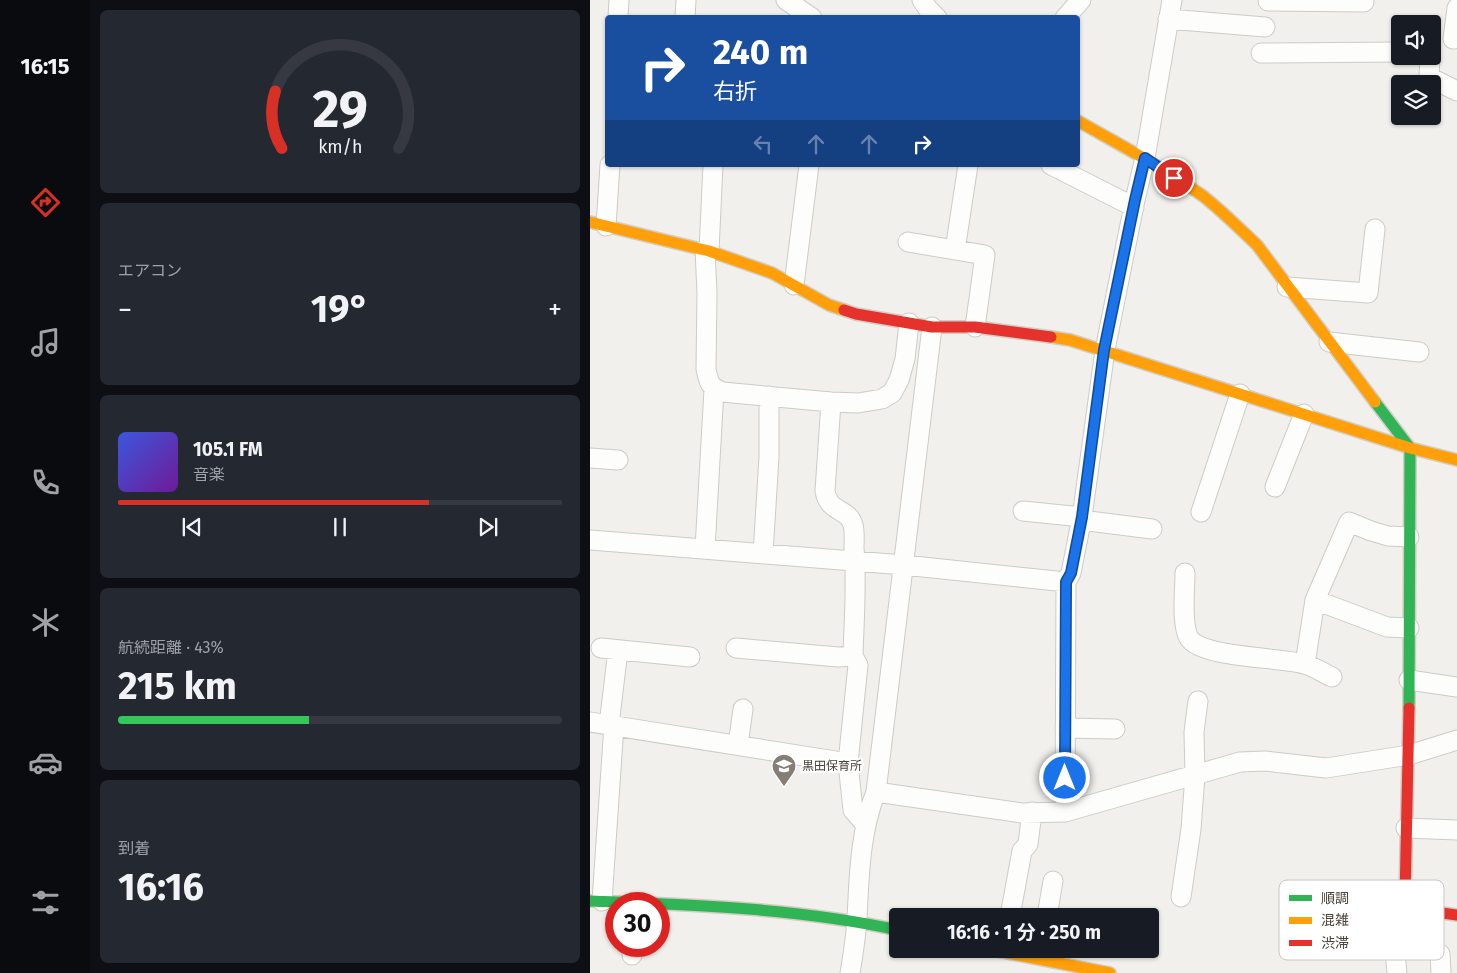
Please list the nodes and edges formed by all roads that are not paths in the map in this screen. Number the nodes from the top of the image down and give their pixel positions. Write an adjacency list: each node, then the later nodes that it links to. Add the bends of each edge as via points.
1 (619, 0): 9 (street)
2 (686, 0): 10 (street)
3 (786, 0): 11 (street)
4 (922, 0): 12 (street)
5 (1081, 0): 13 (street)
6 (1172, 0): 14 (street)
7 (1268, 1): 8 (street); 15 (street)
8 (1364, 2)
9 (618, 15)
10 (685, 15)
11 (808, 15)
12 (934, 15)
13 (1068, 15)
14 (1168, 19): 15 (street); 20 (street)
15 (1265, 27): 16 (street, via 1260,61)
16 (1391, 53)
17 (1429, 65): 18 (street, via 1428,77)
18 (1457, 91)
19 (1080, 122): 20 (street)
20 (1144, 163): 26 (street); 33 (street, via 1203,197 1230,219 1257,245)
21 (610, 167): 27 (street)
22 (712, 167): 30 (street)
23 (809, 167): 32 (street)
24 (968, 167): 31 (street)
25 (1055, 167): 26 (street)
26 (1134, 203): 38 (street)
27 (598, 224): 30 (street)
28 (1375, 229): 33 (street, via 1368,293)
29 (908, 242): 31 (street)
30 (707, 250): 32 (street, via 772,273); 40 (street, via 706,369 708,381)
31 (955, 250): 36 (street, via 985,255)
32 (794, 285): 34 (street, via 829,305 856,314)
33 (1287, 287): 37 (street)
34 (910, 323): 35 (street); 43 (street, via 900,380 892,393 871,402)
35 (932, 327): 36 (street); 59 (street)
36 (975, 327): 38 (street, via 1070,340)
37 (1329, 342): 39 (street); 45 (street)
38 (1104, 350): 41 (street); 52 (street)
39 (1419, 352)
40 (714, 389): 42 (street); 56 (street)
41 (1240, 394): 44 (street); 51 (street)
42 (768, 396): 43 (street); 57 (street, via 769,456)
43 (831, 402): 58 (street, via 826,500 849,516 853,525)
44 (1304, 414): 45 (street); 49 (street)
45 (1410, 448): 48 (street); 54 (street)
46 (590, 458): 47 (street)
47 (618, 460)
48 (1457, 460)
49 (1275, 487)
50 (1023, 511): 52 (street)
51 (1201, 512)
52 (1082, 519): 53 (street); 61 (street, via 1071,573)
53 (1152, 529)
54 (1410, 537): 62 (street, via 1388,536 1349,522); 63 (street)
55 (590, 540): 56 (street)
56 (705, 549): 57 (street)
57 (763, 554): 58 (street)
58 (855, 561): 59 (street); 65 (street)
59 (904, 566): 61 (street); 82 (street)
60 (1185, 573): 67 (street, via 1185,626 1190,639 1217,652)
61 (1066, 582): 75 (street)
62 (1315, 600): 63 (street, via 1387,627); 67 (street)
63 (1409, 628): 69 (street)
64 (736, 648): 65 (street)
65 (853, 656): 80 (street, via 858,665)
66 (690, 657): 74 (street, via 610,649)
67 (1304, 664): 68 (street)
68 (1332, 677)
69 (1409, 680): 70 (street); 79 (street)
70 (1457, 687)
71 (1198, 701): 81 (street, via 1194,732)
72 (743, 709): 78 (street)
73 (590, 722): 74 (street)
74 (612, 725): 78 (street); 91 (street)
75 (1065, 728): 76 (street); 84 (street)
76 (1114, 728)
77 (1457, 740): 79 (street)
78 (738, 745): 80 (street)
79 (1409, 755): 81 (street, via 1326,768 1265,761 1240,762); 86 (street)
80 (848, 763): 85 (street, via 853,810)
81 (1195, 775): 84 (street); 90 (street)
82 (876, 792): 83 (street); 85 (street)
83 (1032, 812): 84 (street); 93 (street, via 1028,844 1022,851)
84 (1065, 812)
85 (866, 825): 97 (street)
86 (1406, 828): 87 (street); 88 (street)
87 (1457, 830)
88 (1404, 880)
89 (1054, 882): 94 (street)
90 (1181, 897)
91 (596, 901)
92 (670, 905): 97 (street, via 802,913)
93 (1011, 908)
94 (1049, 908)
95 (1444, 914): 96 (street)
96 (1457, 915)
97 (856, 921): 98 (street); 102 (street)
98 (889, 928)
99 (1039, 960): 103 (street)
100 (1396, 960): 104 (street)
101 (1440, 960): 105 (street)
102 (850, 973)
103 (1110, 973)
104 (1397, 973)
105 (1441, 973)

